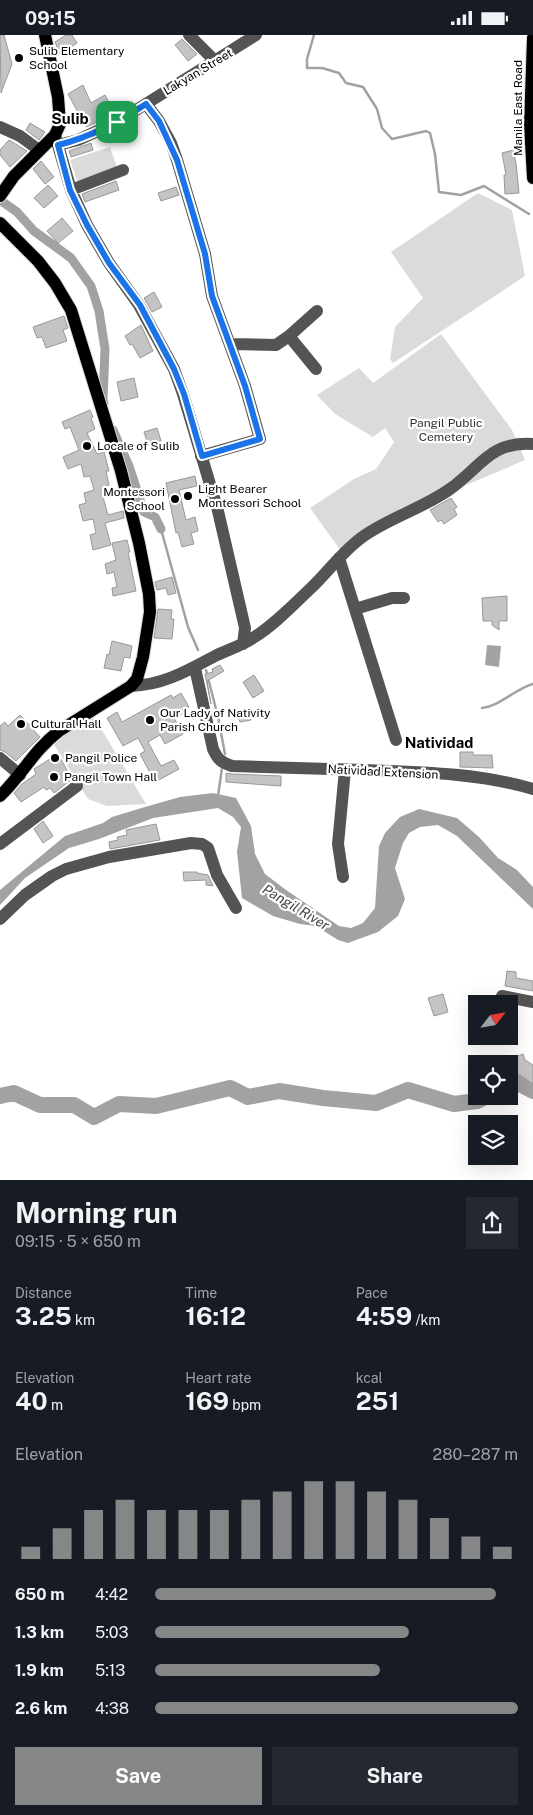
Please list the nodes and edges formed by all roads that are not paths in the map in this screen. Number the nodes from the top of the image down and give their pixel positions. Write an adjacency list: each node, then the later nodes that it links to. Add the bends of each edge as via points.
1 (45, 35): 8 (main road, via 60,107)
2 (189, 35): 5 (street)
3 (256, 35): 5 (street, Lakyan Street)
4 (533, 38): 11 (main road, Manila East Road, via 530,125)
5 (215, 61): 6 (street, Lakyan Street)
6 (146, 104): 8 (street, Lakyan Street, via 99,132 78,140); 17 (street, via 159,121 177,160 205,254 212,296)
7 (0, 127): 9 (street)
8 (56, 140): 9 (main road); 12 (street)
9 (39, 150): 13 (main road)
10 (123, 170): 12 (street)
11 (533, 178)
12 (70, 190): 20 (street, via 109,263 140,305 174,369)
13 (1, 194)
14 (0, 223): 26 (main road, via 38,261 71,310 121,471 139,543 150,612 143,657 137,679)
15 (317, 311): 16 (street)
16 (289, 336): 17 (street, via 276,345); 18 (street)
17 (230, 344): 20 (street, via 260,439)
18 (316, 369)
19 (533, 444): 21 (street, via 504,447 488,455 448,491 370,532)
20 (202, 456): 24 (street, via 243,621)
21 (339, 558): 23 (street); 24 (street, via 281,616)
22 (404, 598): 23 (street, via 392,598)
23 (355, 609): 27 (street)
24 (243, 644): 25 (street)
25 (195, 668): 26 (street, via 169,680); 29 (street, Natividad Extension, via 214,749 222,763)
26 (131, 686): 30 (main road, via 48,739)
27 (396, 740)
28 (0, 758): 30 (street)
29 (345, 770): 32 (street, Natividad Extension, via 476,777); 35 (street, via 338,833)
30 (20, 775): 33 (main road)
31 (78, 786): 34 (street)
32 (533, 789)
33 (0, 796)
34 (0, 844)
35 (343, 877)
36 (236, 908): 37 (street, via 217,875 208,848 191,843 132,852 66,869 25,895)
37 (0, 919)
38 (518, 999): 39 (street)
39 (533, 1001)

